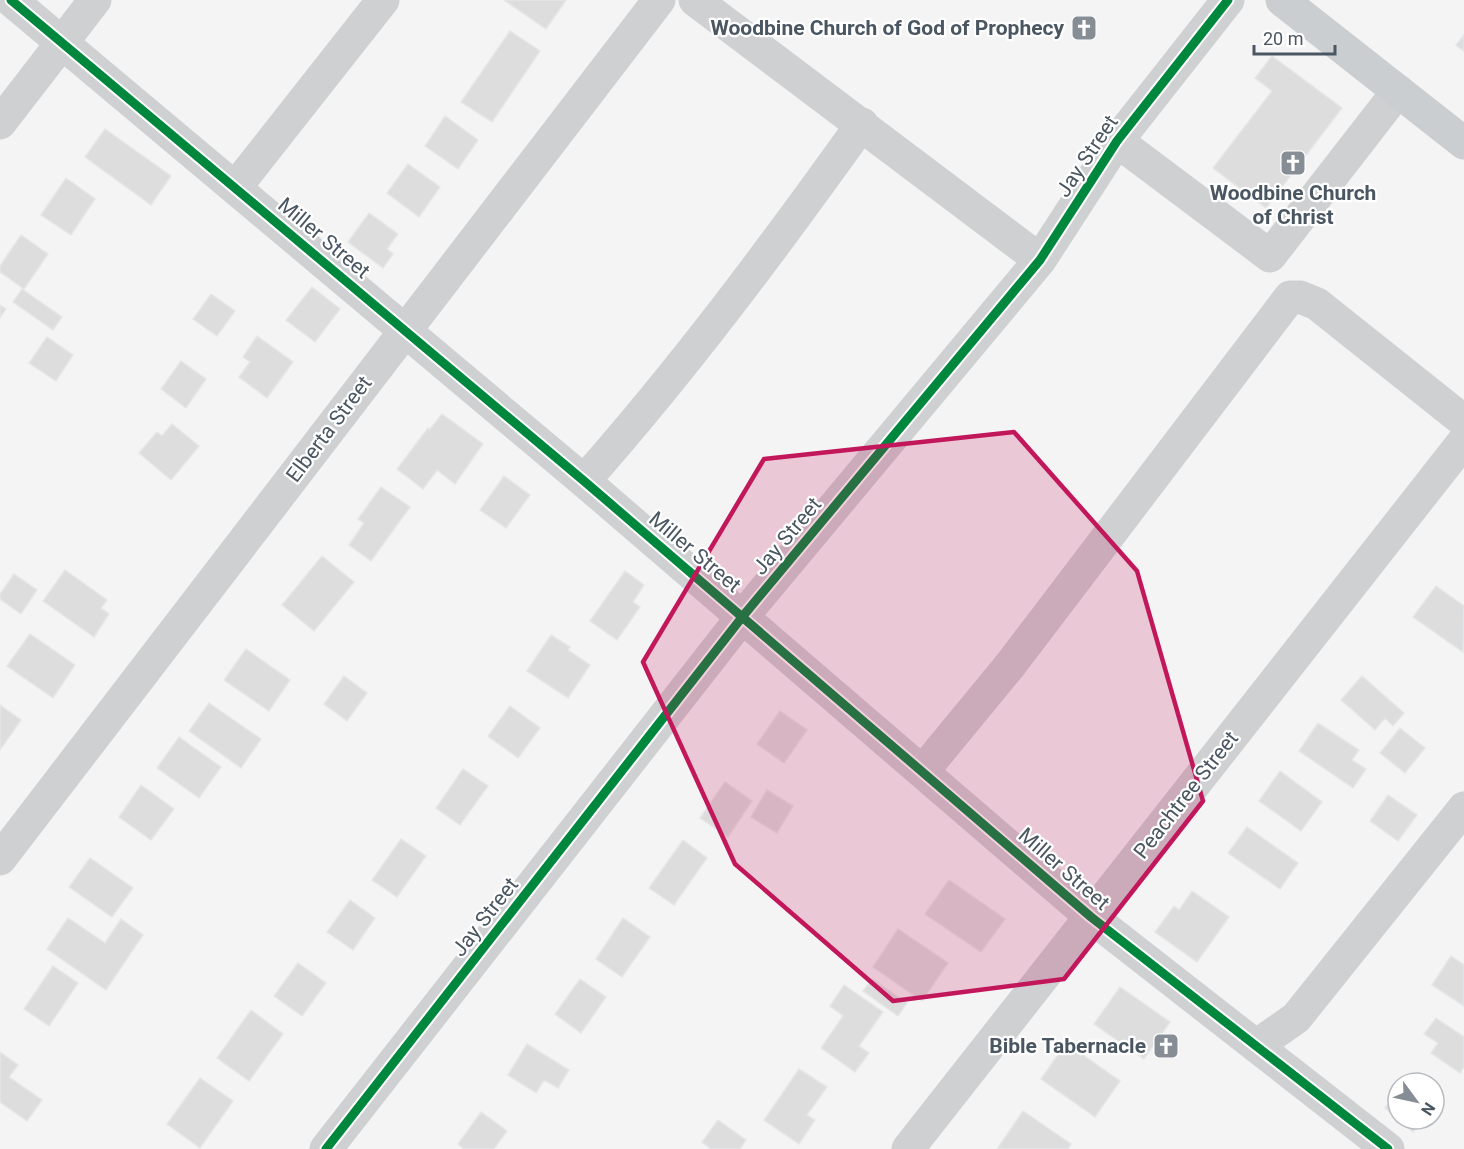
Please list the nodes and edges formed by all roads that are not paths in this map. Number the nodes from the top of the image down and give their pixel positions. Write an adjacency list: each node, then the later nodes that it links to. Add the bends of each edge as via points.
1 (11, 0): 8 (street, Miller Street)
2 (95, 0): 8 (street)
3 (383, 0): 14 (street)
4 (659, 0): 18 (street, Elberta Street)
5 (695, 0): 11 (street)
6 (1228, 0): 12 (street, Jay Street)
7 (1291, 3): 9 (main road)
8 (62, 43): 10 (street); 14 (street, Miller Street)
9 (1398, 91): 13 (main road); 15 (street)
10 (0, 123)
11 (862, 124): 16 (street); 21 (street, via 779,240)
12 (1117, 141): 15 (street); 16 (street, Jay Street)
13 (1464, 143)
14 (236, 188): 18 (street, Miller Street)
15 (1270, 256): 17 (street)
16 (1040, 260): 22 (street, Jay Street)
17 (1290, 297): 19 (street, via 1317,304); 23 (street, via 1011,664)
18 (405, 330): 21 (street, Miller Street); 25 (street, Elberta Street)
19 (1464, 421)
20 (1464, 441): 26 (street, Peachtree Street)
21 (584, 482): 22 (street, Miller Street)
22 (743, 616): 23 (street, Miller Street); 28 (street, Jay Street)
23 (923, 771): 26 (street, Miller Street)
24 (1464, 808): 27 (street, via 1296,1018)
25 (0, 859)
26 (1091, 917): 27 (street, Miller Street); 29 (street, Peachtree Street)
27 (1256, 1047): 30 (street, Miller Street)
28 (326, 1149)
29 (908, 1149)
30 (1388, 1149)

